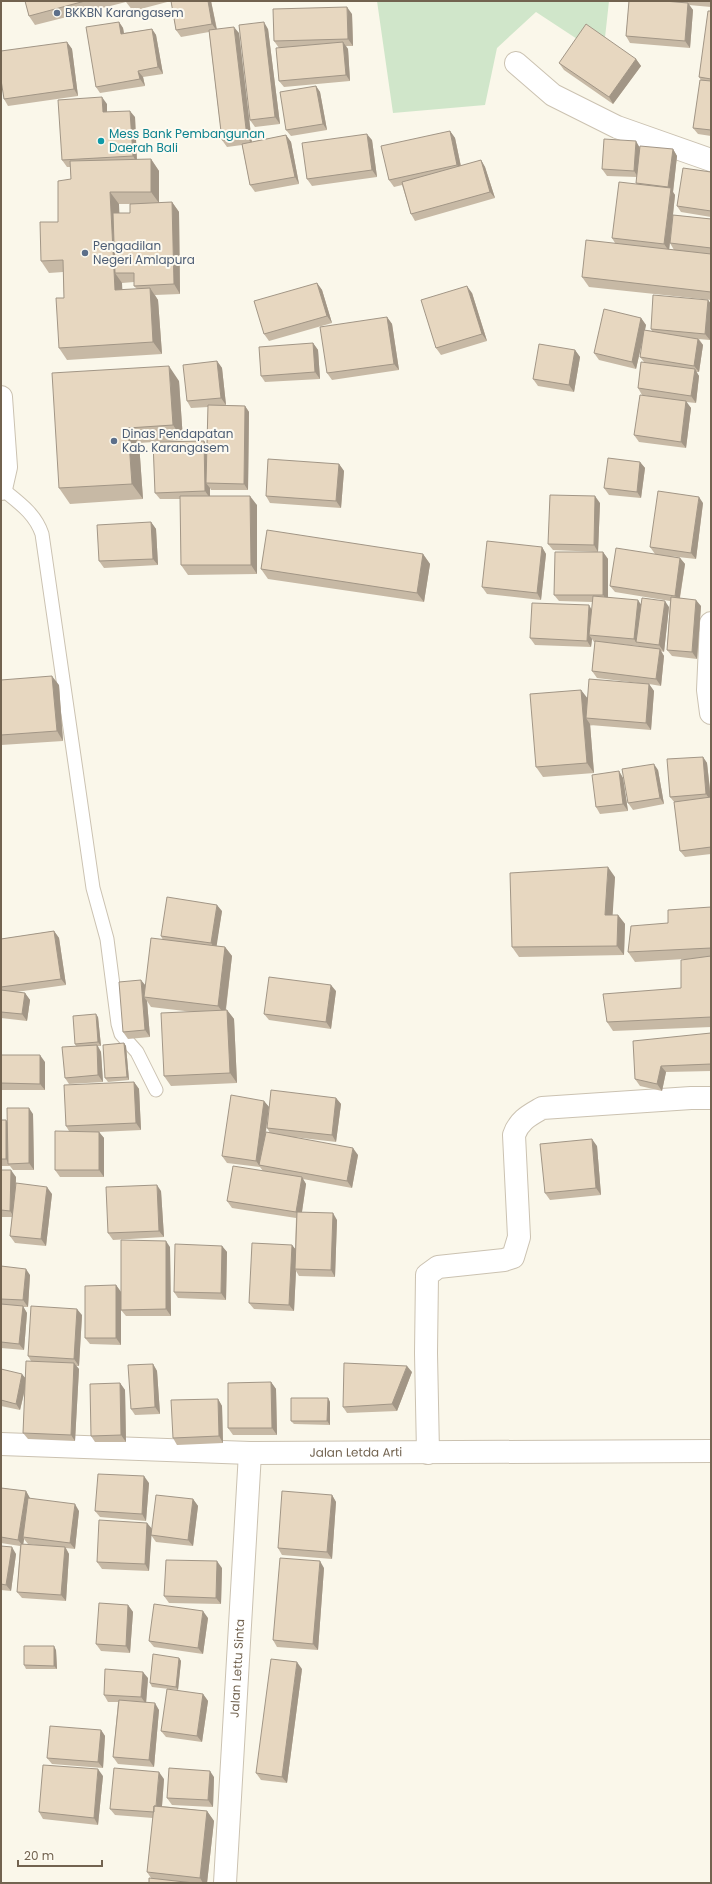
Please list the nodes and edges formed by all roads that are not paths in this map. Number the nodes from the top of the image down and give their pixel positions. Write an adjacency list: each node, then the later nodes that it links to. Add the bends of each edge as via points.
1 (516, 63): 2 (street, via 553,95 617,127)
2 (711, 160)
3 (1, 397): 4 (street, via 6,467)
4 (1, 488): 7 (lane, via 29,511 38,522 42,534 93,888 107,939 118,1024 121,1034 137,1052)
5 (711, 623): 6 (street, via 708,690)
6 (711, 713)
7 (156, 1090)
8 (711, 1098): 12 (street, via 542,1108 517,1126 514,1135 519,1237 513,1257 438,1267 427,1275)
9 (1, 1444): 11 (street, Jalan Letda Arti)
10 (711, 1451): 12 (street, Jalan Letda Arti)
11 (250, 1453): 12 (street, Jalan Letda Arti); 13 (street, Jalan Lettu Sinta)
12 (428, 1453)
13 (225, 1883)

